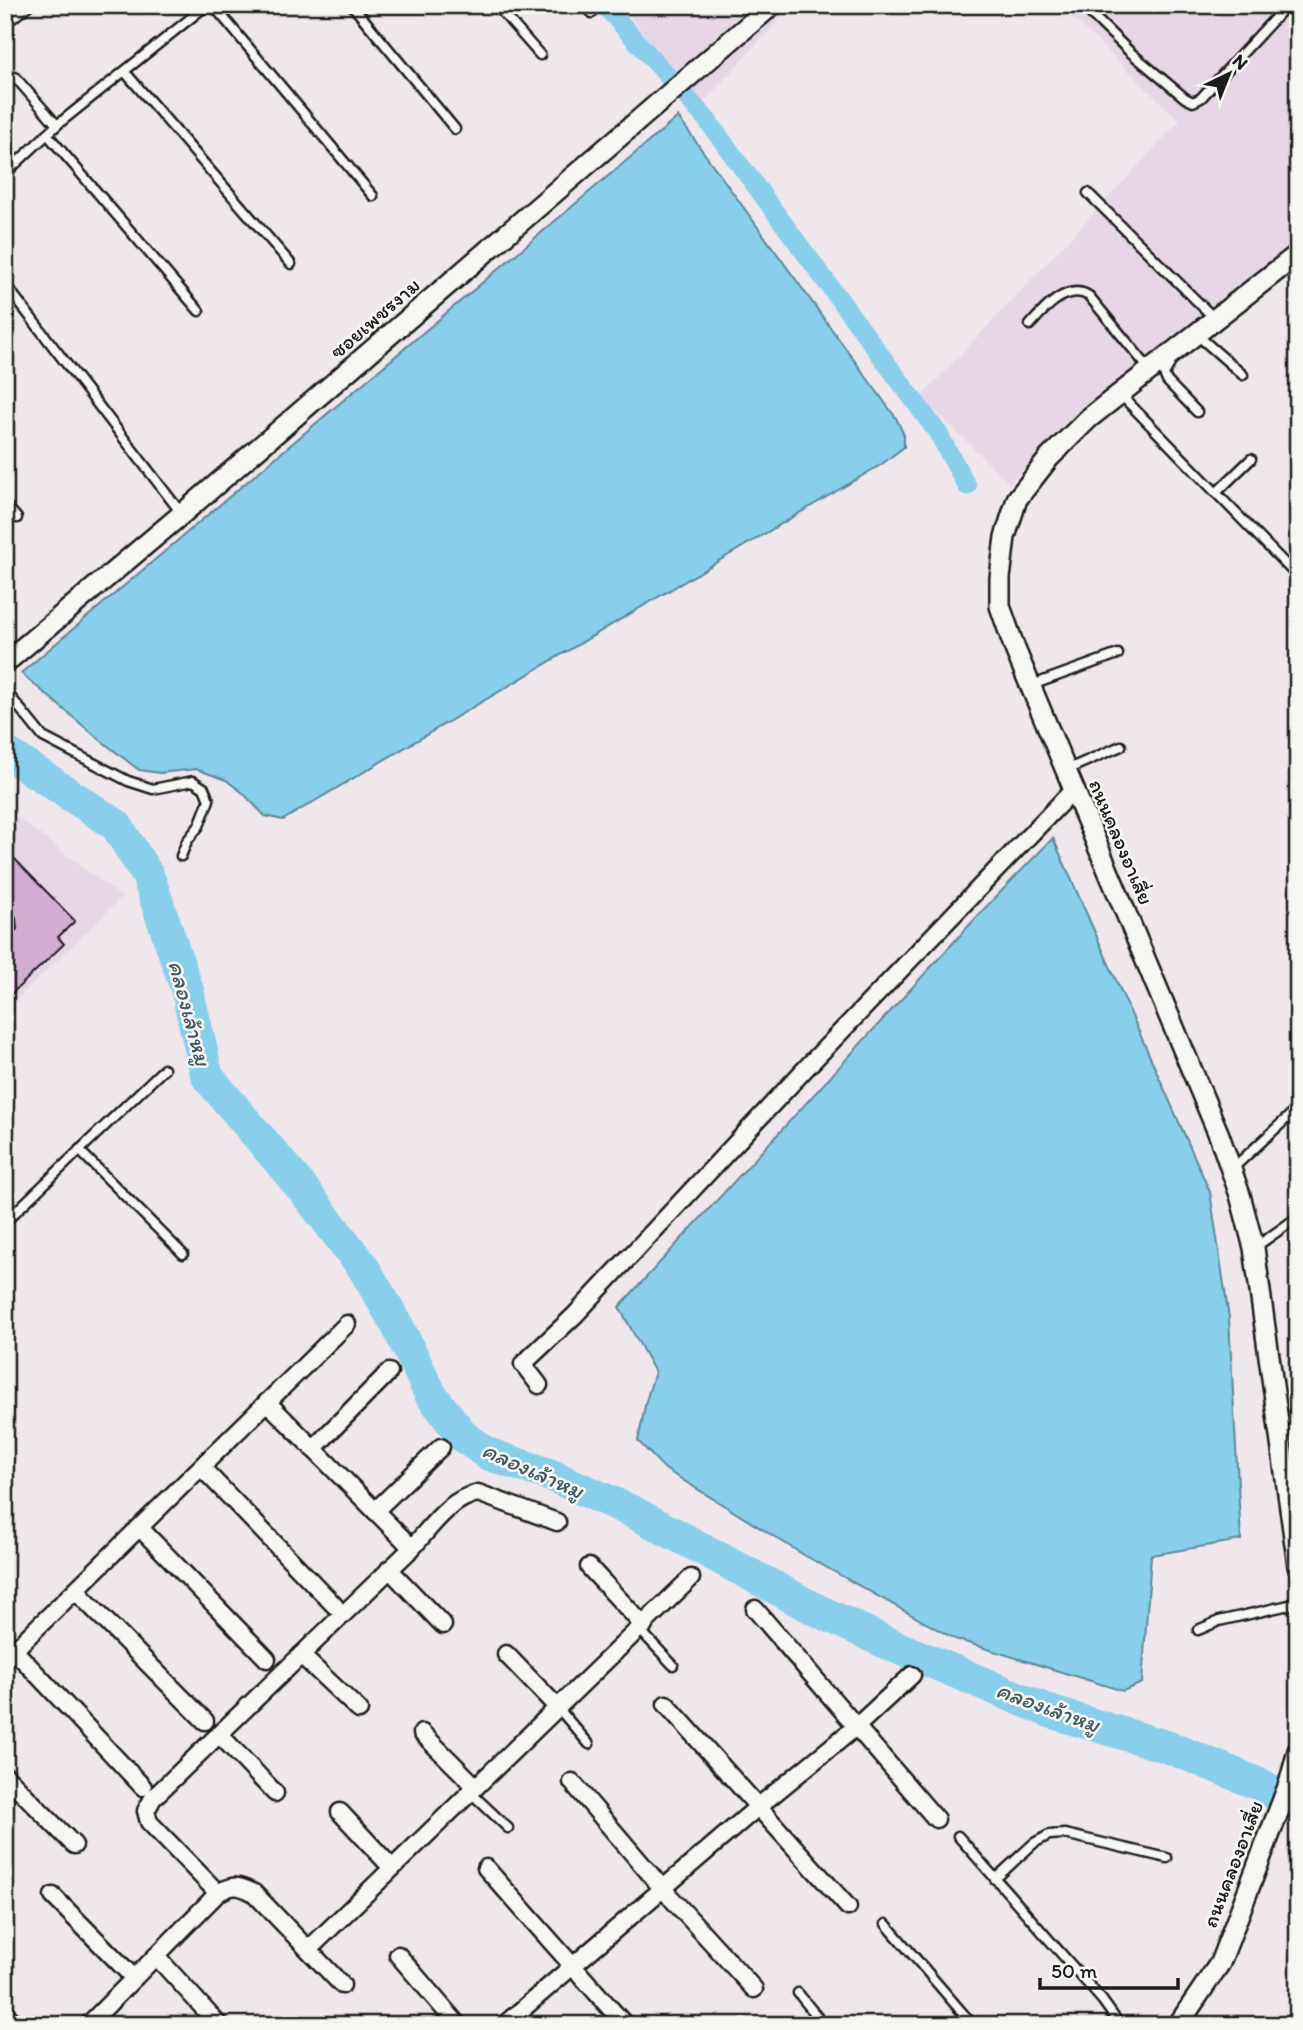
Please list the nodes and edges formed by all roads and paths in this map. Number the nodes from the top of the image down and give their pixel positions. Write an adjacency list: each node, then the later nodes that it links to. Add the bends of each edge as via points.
1 (29, 5): 11 (lane)
2 (207, 5): 13 (lane)
3 (213, 5): 20 (lane)
4 (352, 5): 16 (lane)
5 (496, 5): 12 (lane)
6 (586, 5): 10 (lane)
7 (1082, 5): 9 (lane, via 1130,52 1193,102)
8 (767, 7): 39 (street, ซอยเพชรงาม)
9 (1282, 7)
10 (592, 13)
11 (5, 24)
12 (540, 55)
13 (125, 72): 15 (lane); 22 (lane)
14 (15, 77): 15 (lane)
15 (57, 125): 17 (lane)
16 (455, 129)
17 (47, 134): 18 (lane); 27 (lane)
18 (6, 173)
19 (1088, 193): 28 (lane)
20 (373, 196)
21 (1298, 254): 25 (lane); 28 (street, ถนนคลองอาเสี่ย)
22 (291, 264)
23 (5, 284): 24 (lane)
24 (14, 295): 26 (lane); 39 (lane)
25 (1241, 299)
26 (5, 302)
27 (199, 311)
28 (1215, 319): 30 (street, ถนนคลองอาเสี่ย)
29 (1030, 325): 32 (lane, via 1055,299 1084,293)
30 (1196, 334): 31 (street, ถนนคลองอาเสี่ย); 33 (lane)
31 (1174, 351): 32 (street, ถนนคลองอาเสี่ย); 35 (lane, via 1177,354 1164,374)
32 (1150, 370): 34 (street, ถนนคลองอาเสี่ย)
33 (1243, 375)
34 (1120, 394): 37 (lane); 44 (street, ถนนคลองอาเสี่ย, via 1049,458 1017,499 1006,537 1000,606)
35 (1197, 412)
36 (1251, 459): 37 (lane)
37 (1217, 492): 41 (lane)
38 (5, 504): 40 (lane)
39 (182, 514): 43 (street, ซอยเพชรงาม)
40 (17, 518)
41 (1298, 577)
42 (1118, 654): 44 (lane)
43 (5, 663)
44 (1030, 686): 47 (street, ถนนคลองอาเสี่ย)
45 (5, 690): 49 (lane, via 43,737 128,781 153,789 193,781 204,788 209,800)
46 (1121, 746): 47 (lane)
47 (1066, 771): 48 (street, ถนนคลองอาเสี่ย)
48 (1074, 789): 53 (street, ถนนคลองอาเสี่ย); 60 (street, via 575,1315 523,1364)
49 (181, 856)
50 (164, 1069): 52 (lane)
51 (1298, 1108): 53 (lane)
52 (79, 1150): 55 (lane); 57 (lane)
53 (1231, 1170): 56 (street, ถนนคลองอาเสี่ย)
54 (1298, 1217): 56 (lane)
55 (5, 1222)
56 (1254, 1248): 68 (street, ถนนคลองอาเสี่ย)
57 (183, 1254)
58 (347, 1324): 61 (street)
59 (389, 1372): 63 (street)
60 (539, 1385)
61 (267, 1402): 63 (street); 64 (street)
62 (441, 1447): 65 (street)
63 (313, 1449): 65 (street)
64 (202, 1468): 67 (street); 76 (street)
65 (375, 1511): 69 (street)
66 (557, 1522): 69 (street, via 478,1493 466,1495)
67 (140, 1528): 74 (street); 84 (street)
68 (1296, 1536): 70 (street, ถนนคลองอาเสี่ย)
69 (412, 1548): 72 (street)
70 (1298, 1566)
71 (589, 1567): 79 (street)
72 (389, 1569): 78 (street); 83 (street)
73 (691, 1578): 79 (street)
74 (76, 1591): 82 (street); 90 (street)
75 (1298, 1603): 80 (lane)
76 (335, 1606)
77 (755, 1609): 91 (street)
78 (443, 1625)
79 (642, 1628): 85 (lane); 88 (street)
80 (1198, 1630)
81 (506, 1654): 88 (street)
82 (10, 1655): 98 (street)
83 (301, 1655): 89 (street); 93 (street)
84 (267, 1659)
85 (673, 1665)
86 (912, 1675): 91 (street)
87 (666, 1704): 101 (street)
88 (558, 1709): 94 (lane); 99 (street)
89 (359, 1710)
90 (205, 1721)
91 (857, 1726): 101 (street); 103 (street)
92 (422, 1733): 99 (street)
93 (219, 1734): 100 (street); 112 (street, via 153,1798 146,1811 149,1822)
94 (589, 1744)
95 (1298, 1751): 134 (street, ถนนคลองอาเสี่ย, via 1220,1963)
96 (5, 1775): 106 (street)
97 (572, 1782): 111 (street)
98 (143, 1787)
99 (473, 1789): 104 (lane); 108 (street)
100 (275, 1793)
101 (759, 1806): 111 (street); 114 (street)
102 (340, 1812): 108 (street)
103 (936, 1819)
104 (508, 1828)
105 (958, 1836): 110 (lane)
106 (74, 1845)
107 (1167, 1858): 110 (lane, via 1065,1834 1049,1835)
108 (392, 1868): 116 (street)
109 (486, 1868): 119 (street)
110 (995, 1879): 133 (lane, via 1102,2000)
111 (662, 1888): 119 (street); 122 (street)
112 (218, 1893): 116 (street, via 231,1885 254,1892); 118 (street)
113 (53, 1896): 120 (street)
114 (848, 1907)
115 (886, 1924): 132 (lane)
116 (309, 1950): 121 (street)
117 (398, 1955): 128 (street)
118 (156, 1956): 120 (street); 127 (street)
119 (572, 1966): 129 (street); 130 (street)
120 (134, 1978): 126 (street)
121 (342, 1985)
122 (754, 1989)
123 (798, 1993): 131 (lane)
124 (5, 2013): 125 (street)
125 (16, 2025)
126 (88, 2025)
127 (219, 2025)
128 (458, 2025)
129 (504, 2025)
130 (625, 2025)
131 (824, 2025)
132 (973, 2025)
133 (1115, 2025)
134 (1178, 2025)

